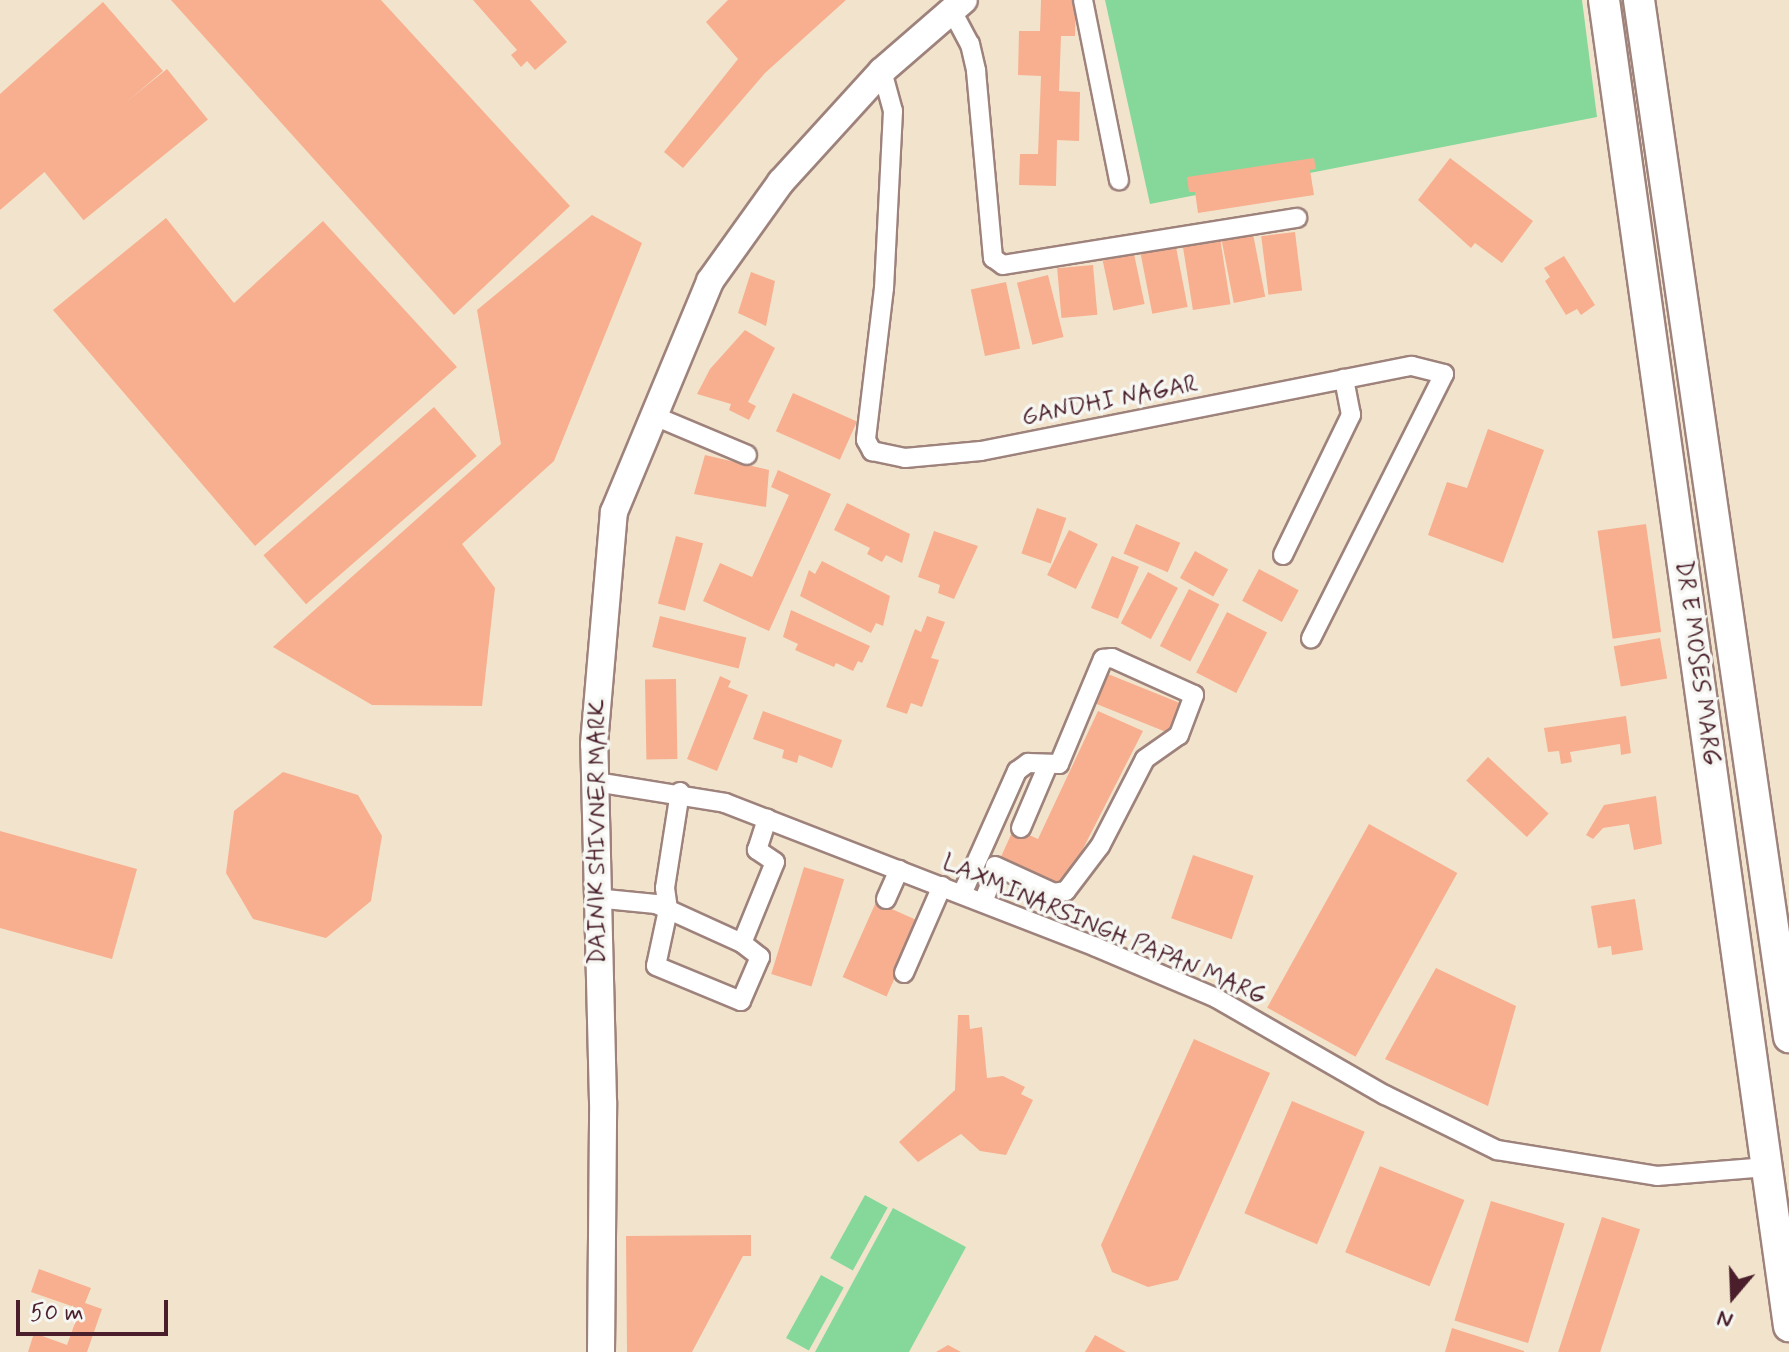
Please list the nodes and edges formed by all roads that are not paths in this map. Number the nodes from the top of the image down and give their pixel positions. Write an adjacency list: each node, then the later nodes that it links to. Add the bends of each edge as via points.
1 (1083, 0): 8 (street)
2 (1604, 0): 7 (main road, DR E MOSES MARG)
3 (1639, 0): 6 (main road, DR E MOSES MARG)
4 (958, 5): 5 (main road, DAINIK SHIVNER MARK); 9 (street, via 976,71 993,258 1003,265)
5 (882, 71): 10 (street, GANDHI NAGAR, via 893,111 884,288 866,440 872,451 905,458 981,451); 11 (main road, DAINIK SHIVNER MARK, via 781,182 710,281)
6 (1652, 100): 7 (main road); 14 (main road, DR E MOSES MARG)
7 (1618, 103): 15 (main road, DR E MOSES MARG)
8 (1119, 180)
9 (1297, 218)
10 (1344, 379): 13 (street, via 1351,415); 16 (street, GANDHI NAGAR, via 1412,366 1444,374)
11 (652, 415): 12 (street); 18 (main road, DAINIK SHIVNER MARK, via 614,512 595,722)
12 (747, 455)
13 (1283, 555)
14 (1728, 610): 15 (main road); 33 (main road, DR E MOSES MARG)
15 (1690, 613): 34 (main road, DR E MOSES MARG)
16 (1311, 638)
17 (1047, 767): 21 (street); 24 (street, via 1028,763 1017,771); 28 (street, via 1059,764 1105,657 1195,698 1174,742 1145,759 1100,846 1066,891 1054,893 994,873)
18 (596, 782): 19 (street, LAXMINARSINGH PAPAN MARG); 25 (main road, DAINIK SHIVNER MARK)
19 (680, 792): 20 (street, LAXMINARSINGH PAPAN MARG); 29 (street, via 665,888)
20 (767, 819): 22 (street, LAXMINARSINGH PAPAN MARG); 31 (street, via 757,850 775,862)
21 (1021, 828)
22 (899, 870): 23 (street, LAXMINARSINGH PAPAN MARG); 26 (street)
23 (942, 886): 24 (street, LAXMINARSINGH PAPAN MARG); 32 (street)
24 (962, 894): 28 (street, LAXMINARSINGH PAPAN MARG)
25 (595, 898): 29 (street); 36 (main road, DAINIK SHIVNER MARK, via 603,1102)
26 (886, 899)
27 (1044, 901): 30 (street)
28 (983, 902): 30 (street, LAXMINARSINGH PAPAN MARG)
29 (668, 910): 31 (street); 31 (street, via 656,959 662,972 741,1001 760,957)
30 (1035, 923): 34 (street, LAXMINARSINGH PAPAN MARG, via 1216,998 1385,1095 1497,1150 1657,1176)
31 (742, 943)
32 (904, 973)
33 (1789, 1037)
34 (1767, 1167): 35 (main road, DR E MOSES MARG)
35 (1789, 1326)
36 (601, 1352)

